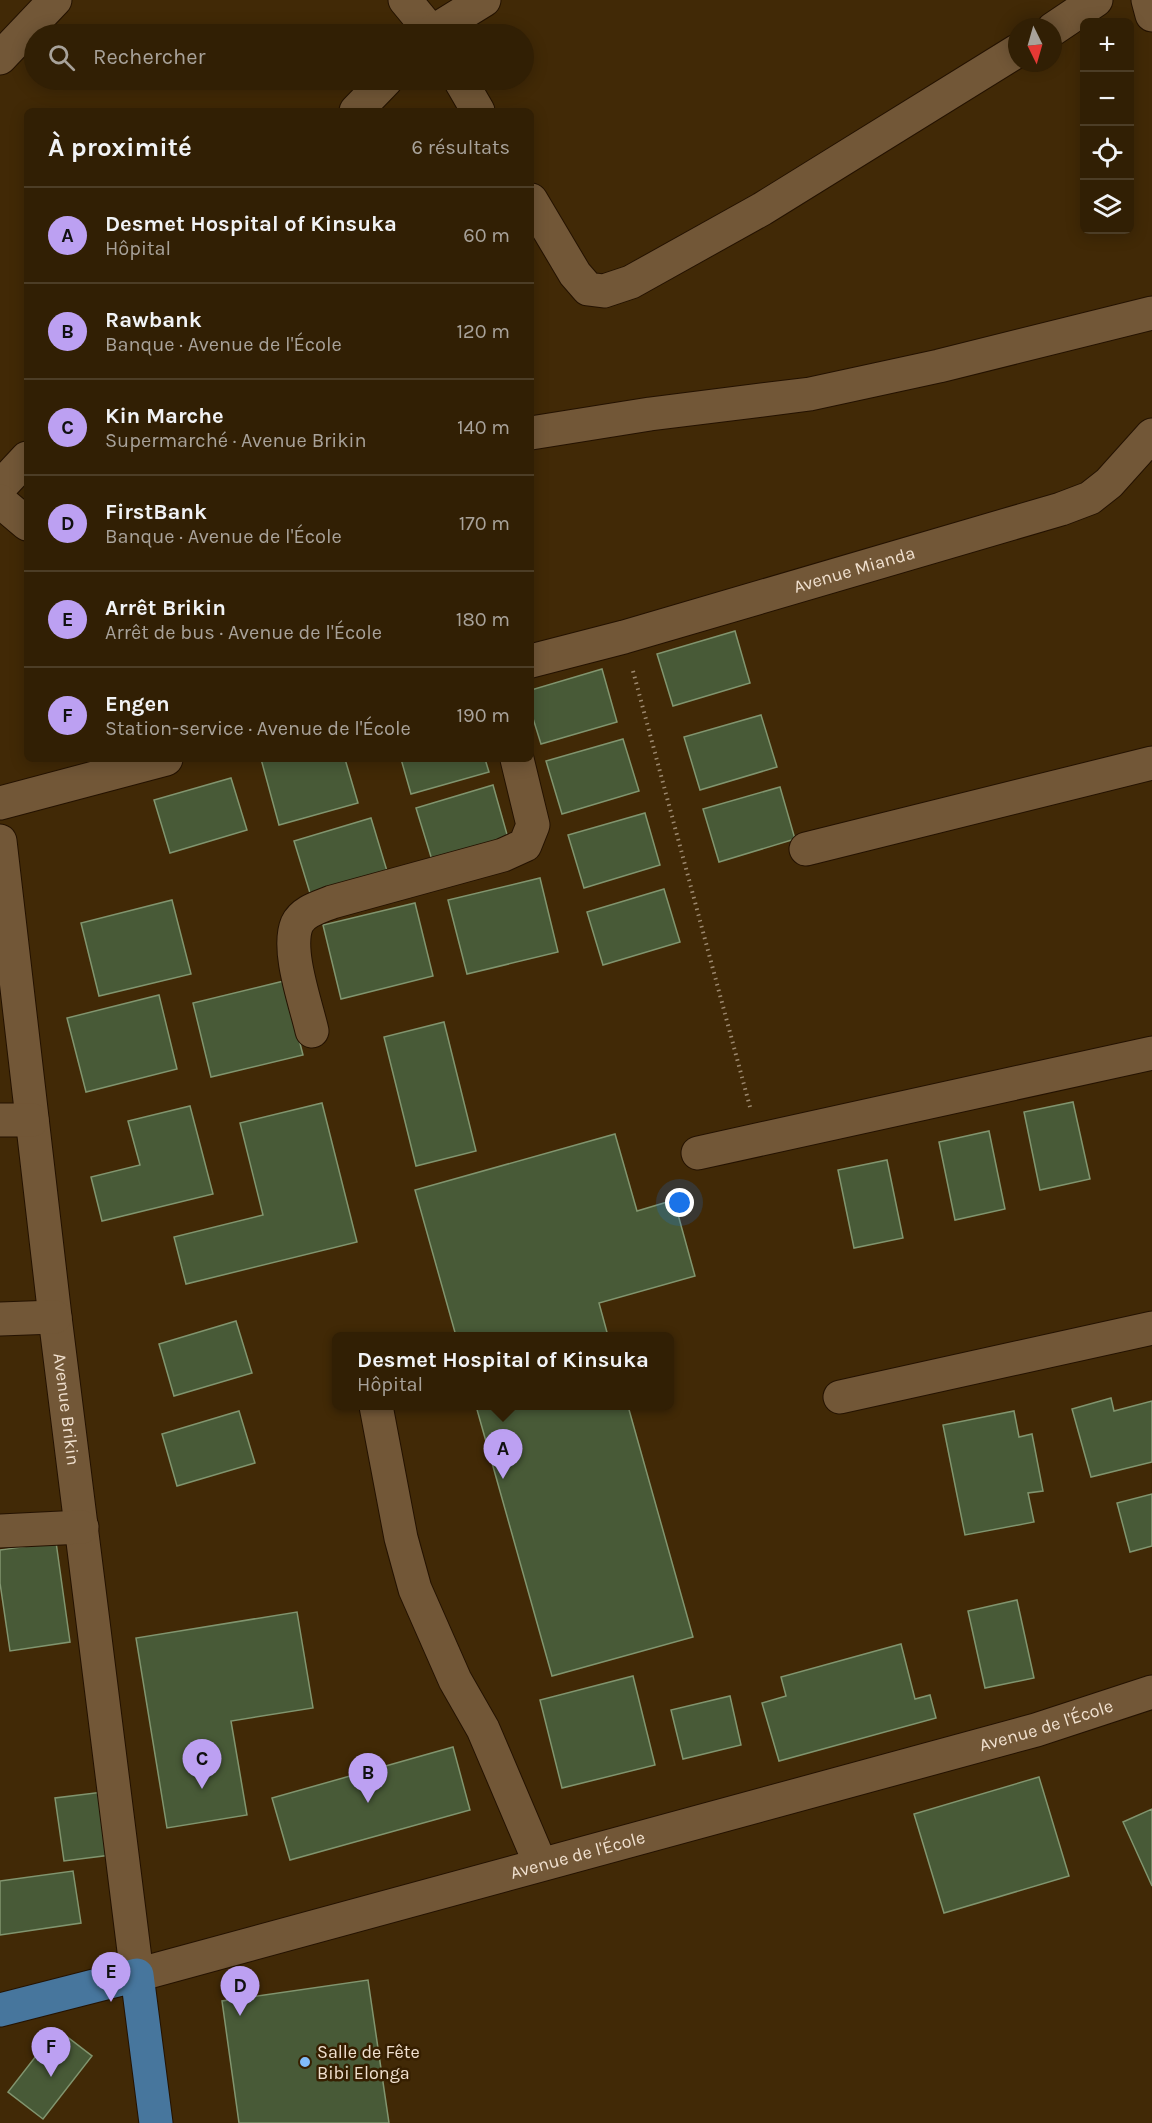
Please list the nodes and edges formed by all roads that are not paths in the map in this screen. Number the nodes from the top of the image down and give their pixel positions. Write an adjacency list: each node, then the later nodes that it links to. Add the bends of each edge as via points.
1 (55, 0): 8 (street)
2 (405, 0): 9 (street)
3 (484, 0): 10 (street)
4 (1096, 0): 7 (street)
5 (1148, 0): 6 (street)
6 (1152, 15)
7 (1062, 23)
8 (32, 24)
9 (423, 24)
10 (447, 24)
11 (24, 33): 13 (street)
12 (1008, 57): 18 (street, via 762,209 631,282 604,291 588,289 575,274)
13 (0, 58)
14 (376, 90): 16 (street)
15 (466, 90): 17 (street)
16 (359, 108)
17 (476, 108)
18 (534, 205)
19 (1152, 313): 20 (street, via 810,394)
20 (534, 433)
21 (1152, 435): 26 (street, Avenue Mianda, via 1109,483 1090,498 1061,509)
22 (24, 461): 23 (street)
23 (0, 487)
24 (0, 501): 25 (street)
25 (24, 521)
26 (534, 661)
27 (154, 762): 30 (street)
28 (519, 762): 33 (street, via 533,825 525,845 502,855 332,902 309,911 297,923 292,945)
29 (1152, 763): 32 (street)
30 (0, 803)
31 (0, 841): 36 (street, Avenue Brikin)
32 (806, 849)
33 (312, 1031)
34 (1152, 1053): 37 (street)
35 (0, 1120): 36 (street)
36 (32, 1120): 38 (street, Avenue Brikin)
37 (698, 1153)
38 (55, 1317): 39 (street); 43 (street, Avenue Brikin)
39 (0, 1319)
40 (1152, 1328): 41 (street)
41 (840, 1397)
42 (377, 1410): 46 (street, via 401,1538 415,1589 455,1680 483,1729)
43 (82, 1527): 44 (street); 47 (street, Avenue Brikin)
44 (0, 1531)
45 (1152, 1692): 46 (street, Avenue de l'École, via 1036,1730)
46 (540, 1863): 47 (street, Avenue de l'École)
47 (137, 1975): 48 (main road, Avenue de l'École); 49 (main road)
48 (0, 2010)
49 (156, 2123)

